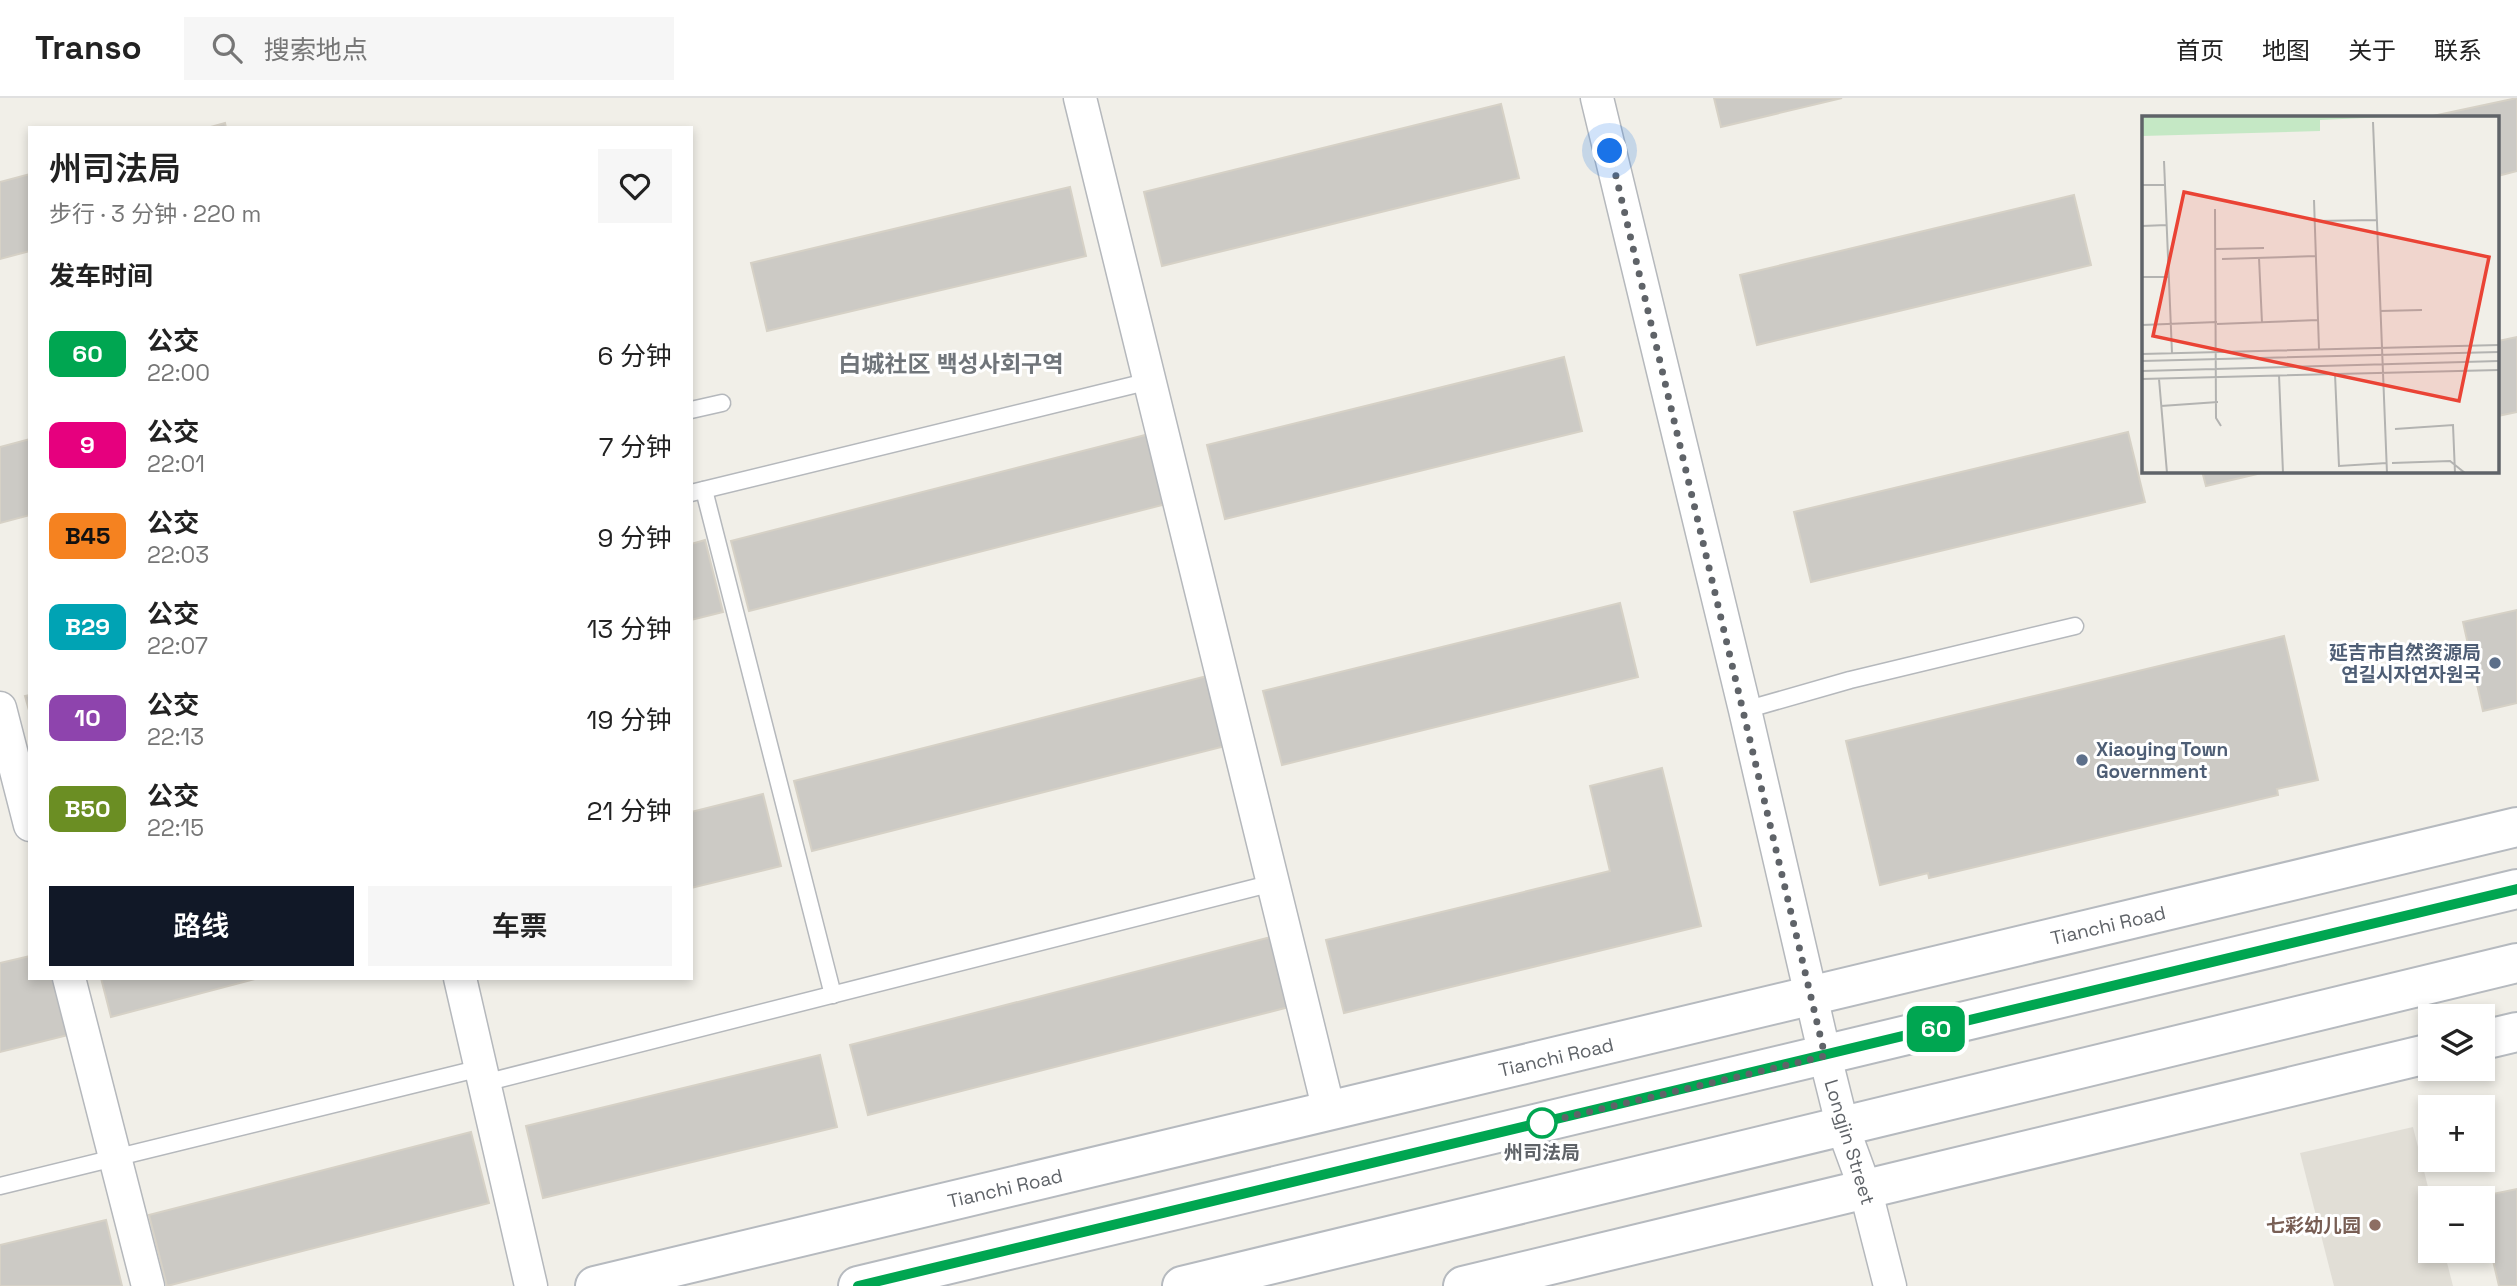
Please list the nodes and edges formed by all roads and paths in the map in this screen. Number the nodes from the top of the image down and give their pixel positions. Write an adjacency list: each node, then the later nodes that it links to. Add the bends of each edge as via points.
1 (1597, 98): 9 (street, Longjin Street)
2 (1088, 100): 3 (street)
3 (1150, 381): 6 (lane); 13 (street)
4 (722, 403): 5 (lane)
5 (693, 410)
6 (697, 492): 18 (lane)
7 (2075, 626): 9 (lane)
8 (0, 708): 10 (street)
9 (1745, 710): 19 (street, Longjin Street)
10 (10, 792): 11 (street)
11 (28, 822)
12 (2517, 827): 19 (main road, Tianchi Road)
13 (1273, 883): 18 (lane); 25 (street)
14 (2517, 889): 22 (main road)
15 (2517, 963): 26 (main road)
16 (70, 980): 27 (street)
17 (460, 980): 24 (street)
18 (832, 995): 24 (lane)
19 (1812, 996): 22 (street, Longjin Street); 25 (main road, Tianchi Road)
20 (2517, 1032): 21 (main road)
21 (2495, 1037)
22 (1825, 1056): 26 (street, Longjin Street); 34 (main road)
23 (2418, 1056): 29 (main road)
24 (482, 1075): 27 (lane); 32 (street)
25 (1329, 1111): 33 (main road, Tianchi Road)
26 (1843, 1128): 29 (street, Longjin Street); 35 (main road)
27 (115, 1158): 28 (lane); 31 (street)
28 (0, 1186)
29 (1865, 1188): 30 (main road); 36 (street, Longjin Street)
30 (1485, 1283)
31 (148, 1286)
32 (531, 1286)
33 (595, 1286)
34 (858, 1286)
35 (1182, 1286)
36 (1890, 1286)

